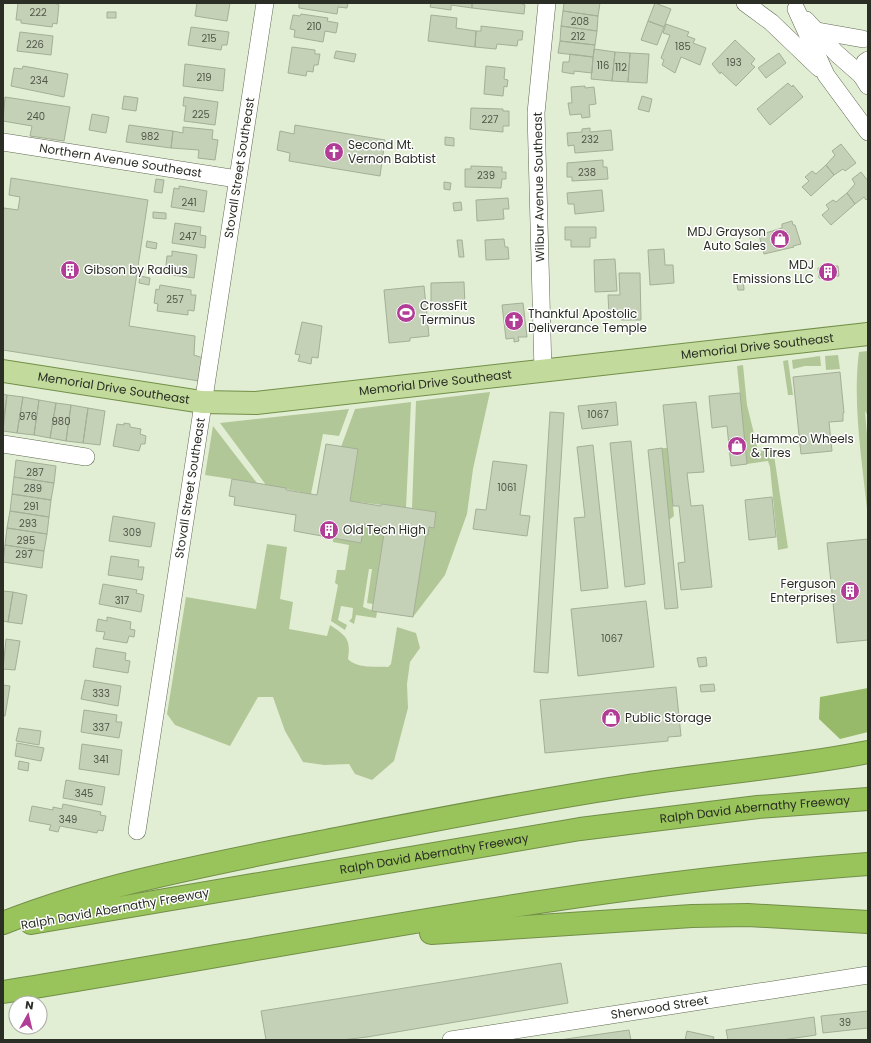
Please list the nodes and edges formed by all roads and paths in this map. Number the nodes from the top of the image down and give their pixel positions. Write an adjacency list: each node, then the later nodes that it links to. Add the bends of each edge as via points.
1 (265, 3): 13 (street, Stovall Street Southeast)
2 (547, 3): 16 (street, Wilbur Avenue Southeast, via 536,113)
3 (745, 3): 5 (street)
4 (793, 5): 6 (street); 7 (street)
5 (771, 22): 6 (street); 9 (street)
6 (810, 33): 7 (street); 9 (street); 10 (street, via 836,53)
7 (865, 40)
8 (868, 60): 10 (street, via 865,62)
9 (826, 75): 11 (street)
10 (864, 81)
11 (868, 132)
12 (3, 142): 13 (street, Northern Avenue Southeast)
13 (237, 179): 17 (street, Stovall Street Southeast)
14 (868, 334): 16 (main road, Memorial Drive Southeast)
15 (3, 371): 17 (main road, Memorial Drive Southeast)
16 (543, 371): 17 (main road, Memorial Drive Southeast, via 256,403)
17 (202, 402): 22 (street, Stovall Street Southeast)
18 (3, 444): 19 (street)
19 (86, 457)
20 (868, 752): 25 (highway, via 621,787 212,863 85,894)
21 (868, 799): 26 (highway, Ralph David Abernathy Freeway, via 758,807 580,829)
22 (137, 832)
23 (868, 864): 27 (highway, via 658,885)
24 (868, 922): 27 (highway, via 770,916 692,916)
25 (3, 923)
26 (3, 928)
27 (298, 941): 29 (highway)
28 (868, 975): 30 (street, Sherwood Street)
29 (3, 992)
30 (451, 1040)

